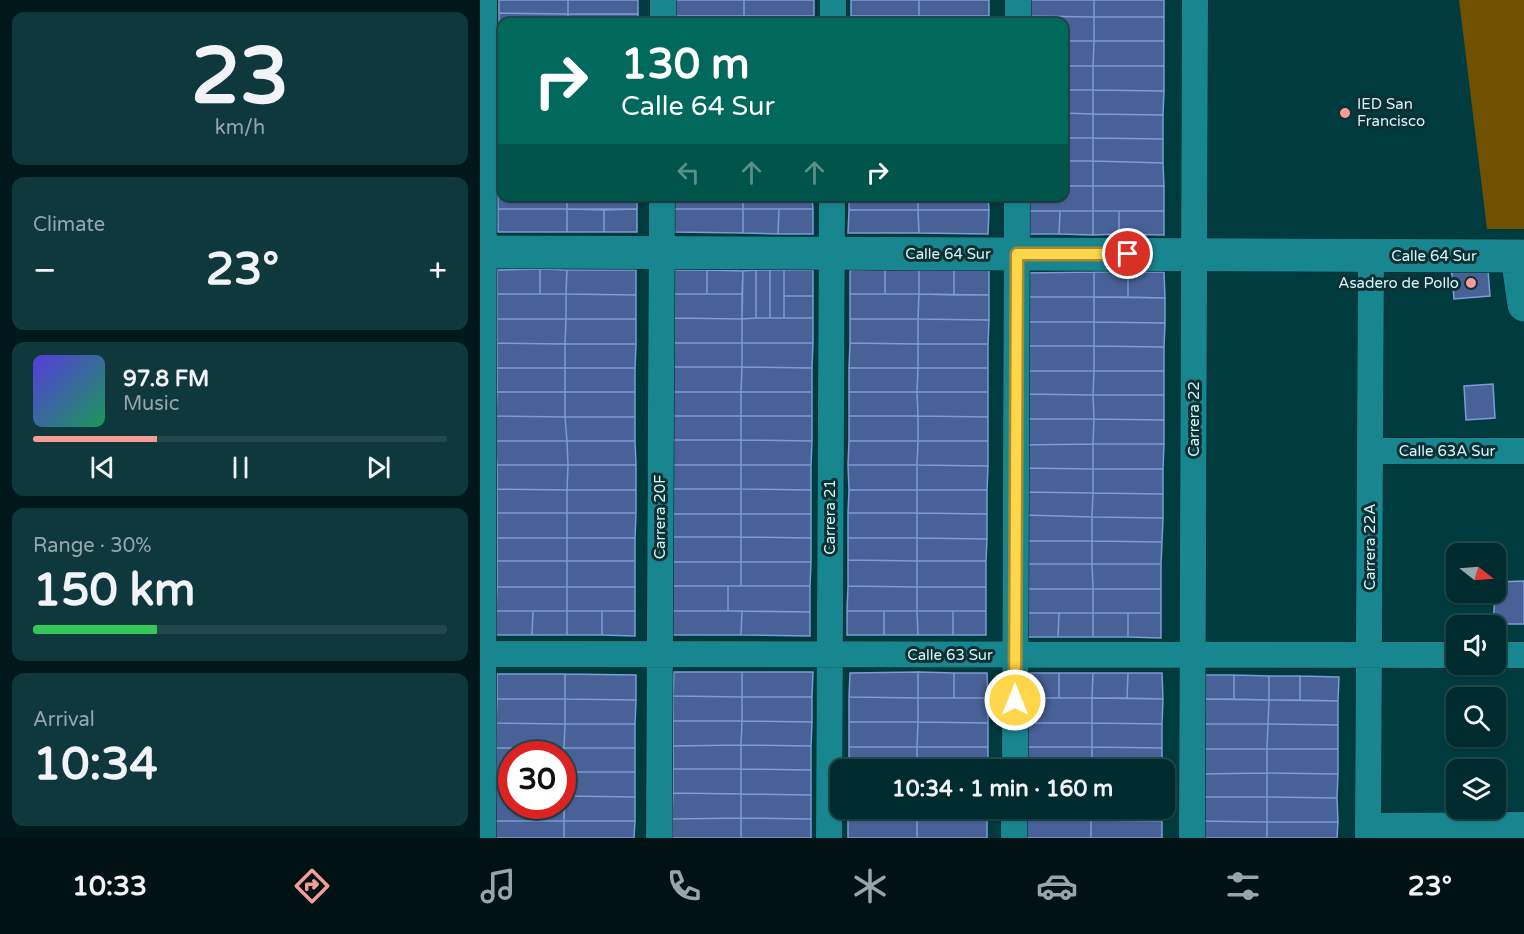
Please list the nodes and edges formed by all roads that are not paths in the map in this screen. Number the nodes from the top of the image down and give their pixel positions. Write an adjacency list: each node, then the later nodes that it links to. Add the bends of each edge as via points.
1 (484, 0): 12 (street)
2 (663, 0): 6 (street)
3 (833, 0): 7 (street)
4 (1018, 0): 8 (street)
5 (1195, 0): 16 (street, Carrera 22)
6 (663, 18)
7 (833, 18)
8 (1018, 18)
9 (662, 201): 13 (street, Carrera 20F)
10 (832, 201): 14 (street, Carrera 21)
11 (1017, 201): 15 (street)
12 (482, 252): 13 (street, Calle 64 Sur); 22 (street)
13 (662, 252): 14 (street, Calle 64 Sur); 23 (street, Carrera 20F)
14 (832, 254): 15 (street, Calle 64 Sur); 30 (street, Carrera 21)
15 (1017, 254): 16 (street, Calle 64 Sur); 24 (street)
16 (1194, 255): 17 (street, Calle 64 Sur); 25 (street, Carrera 22)
17 (1371, 255): 18 (street, Calle 64 Sur); 21 (street, Carrera 22A)
18 (1520, 256): 19 (street)
19 (1524, 305)
20 (1524, 451): 21 (street, Calle 63A Sur)
21 (1370, 452): 26 (street, Carrera 22A)
22 (482, 654): 23 (street, Calle 63 Sur); 35 (street)
23 (660, 654): 30 (street, Calle 63 Sur); 36 (street, Carrera 20F)
24 (1015, 654): 25 (street, Calle 63 Sur); 30 (street, Calle 63 Sur); 31 (street)
25 (1192, 654): 26 (street, Calle 63 Sur); 39 (street, Carrera 22)
26 (1369, 654): 27 (street, Calle 63 Sur); 34 (street, Carrera 22A)
27 (1446, 655)
28 (1506, 655): 29 (street)
29 (1524, 655)
30 (830, 656): 37 (street, Carrera 21)
31 (1014, 759)
32 (1014, 819): 38 (street)
33 (1524, 825): 34 (street)
34 (1368, 832)
35 (483, 838)
36 (659, 838)
37 (829, 838)
38 (1014, 838)
39 (1192, 838)

